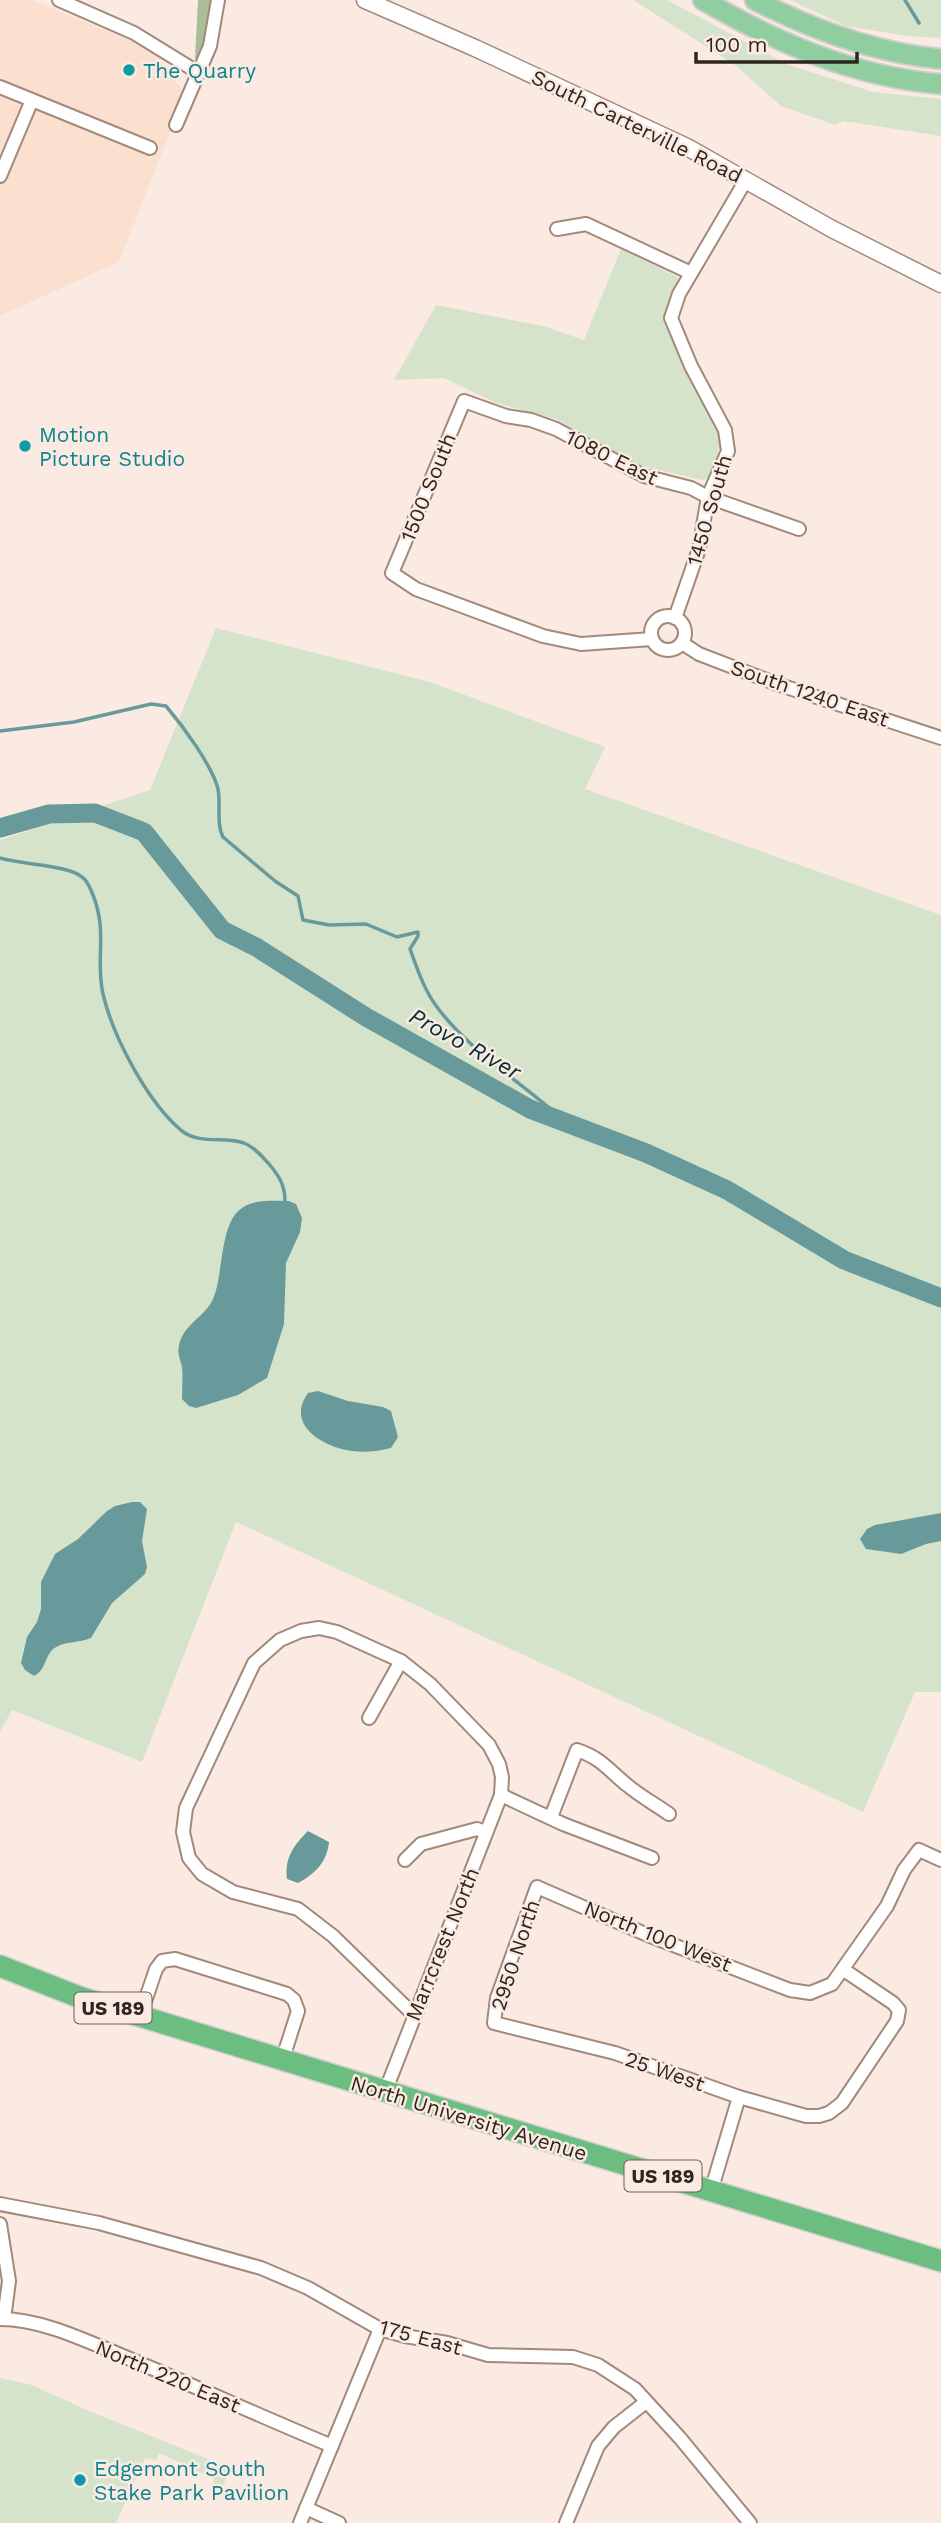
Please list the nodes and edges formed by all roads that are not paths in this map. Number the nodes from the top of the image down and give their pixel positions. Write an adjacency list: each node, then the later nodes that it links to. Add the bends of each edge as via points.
1 (59, 0): 7 (street, via 125,29)
2 (218, 0): 7 (street, via 210,46)
3 (365, 0): 14 (street, South Carterville Road, via 643,125)
4 (703, 0): 8 (main road, via 833,62)
5 (755, 0): 6 (main road, via 850,41)
6 (941, 59)
7 (199, 73): 11 (street)
8 (941, 83)
9 (0, 88): 10 (street)
10 (32, 100): 12 (street); 13 (street)
11 (176, 125)
12 (150, 148)
13 (0, 176)
14 (746, 180): 16 (street, 1450 South); 17 (street, South Carterville Road)
15 (557, 229): 16 (street, via 586,224)
16 (691, 273): 19 (street, 1450 South, via 671,318 725,430 728,451)
17 (941, 284)
18 (464, 401): 19 (street, 1080 East, via 556,429 644,476 691,488); 22 (street, 1500 South, via 392,573 416,589 543,636 581,644)
19 (708, 498): 20 (street, 1080 East); 21 (street, 1450 South, via 699,549)
20 (799, 530)
21 (675, 618): 22 (street, via 656,621); 23 (street, via 684,627)
22 (652, 639): 23 (street, via 668,650)
23 (682, 642): 24 (street, South 1240 East, via 699,654 777,684)
24 (941, 738)
25 (401, 1661): 26 (street); 27 (street, via 489,1745 502,1777); 37 (street, via 319,1628 279,1640 254,1663 186,1808 183,1832 189,1858 202,1874 233,1892 299,1909)
26 (369, 1718)
27 (501, 1795): 29 (street); 30 (street, Marrcrest North)
28 (669, 1814): 29 (street, via 593,1756 578,1751)
29 (551, 1817): 31 (street)
30 (486, 1832): 32 (street, via 477,1829 421,1844); 37 (street, Marrcrest North)
31 (652, 1858)
32 (405, 1860)
33 (941, 1860): 36 (street, via 919,1850)
34 (537, 1887): 36 (street, North 100 West, via 800,1993 817,1992); 39 (street, 2950 North, via 497,1998)
35 (0, 1966): 38 (highway, North University Avenue / US 189)
36 (844, 1970): 42 (street, 25 West, via 900,2010 842,2103 820,2116 806,2116)
37 (414, 2015): 41 (street, Marrcrest North)
38 (140, 2017): 40 (highway, North University Avenue / US 189); 40 (street, via 156,1969 162,1961 175,1959 295,2000 298,2011)
39 (494, 2023): 42 (street, 25 West, via 615,2053)
40 (282, 2061): 41 (highway, North University Avenue / US 189)
41 (385, 2092): 43 (highway, North University Avenue / US 189)
42 (739, 2097): 43 (street)
43 (711, 2191): 46 (highway, North University Avenue / US 189)
44 (0, 2204): 48 (street, 175 East, via 99,2223 261,2268 308,2288)
45 (0, 2224): 47 (street, via 9,2281)
46 (941, 2261)
47 (2, 2319): 50 (street, North 220 East, via 79,2338)
48 (380, 2329): 49 (street, 175 East, via 488,2355 573,2357 623,2380); 50 (street)
49 (646, 2402): 54 (street, via 598,2446); 55 (street, 175 East)
50 (332, 2446): 51 (street)
51 (306, 2508): 52 (street); 53 (street)
52 (300, 2523)
53 (339, 2523)
54 (566, 2523)
55 (750, 2523)

